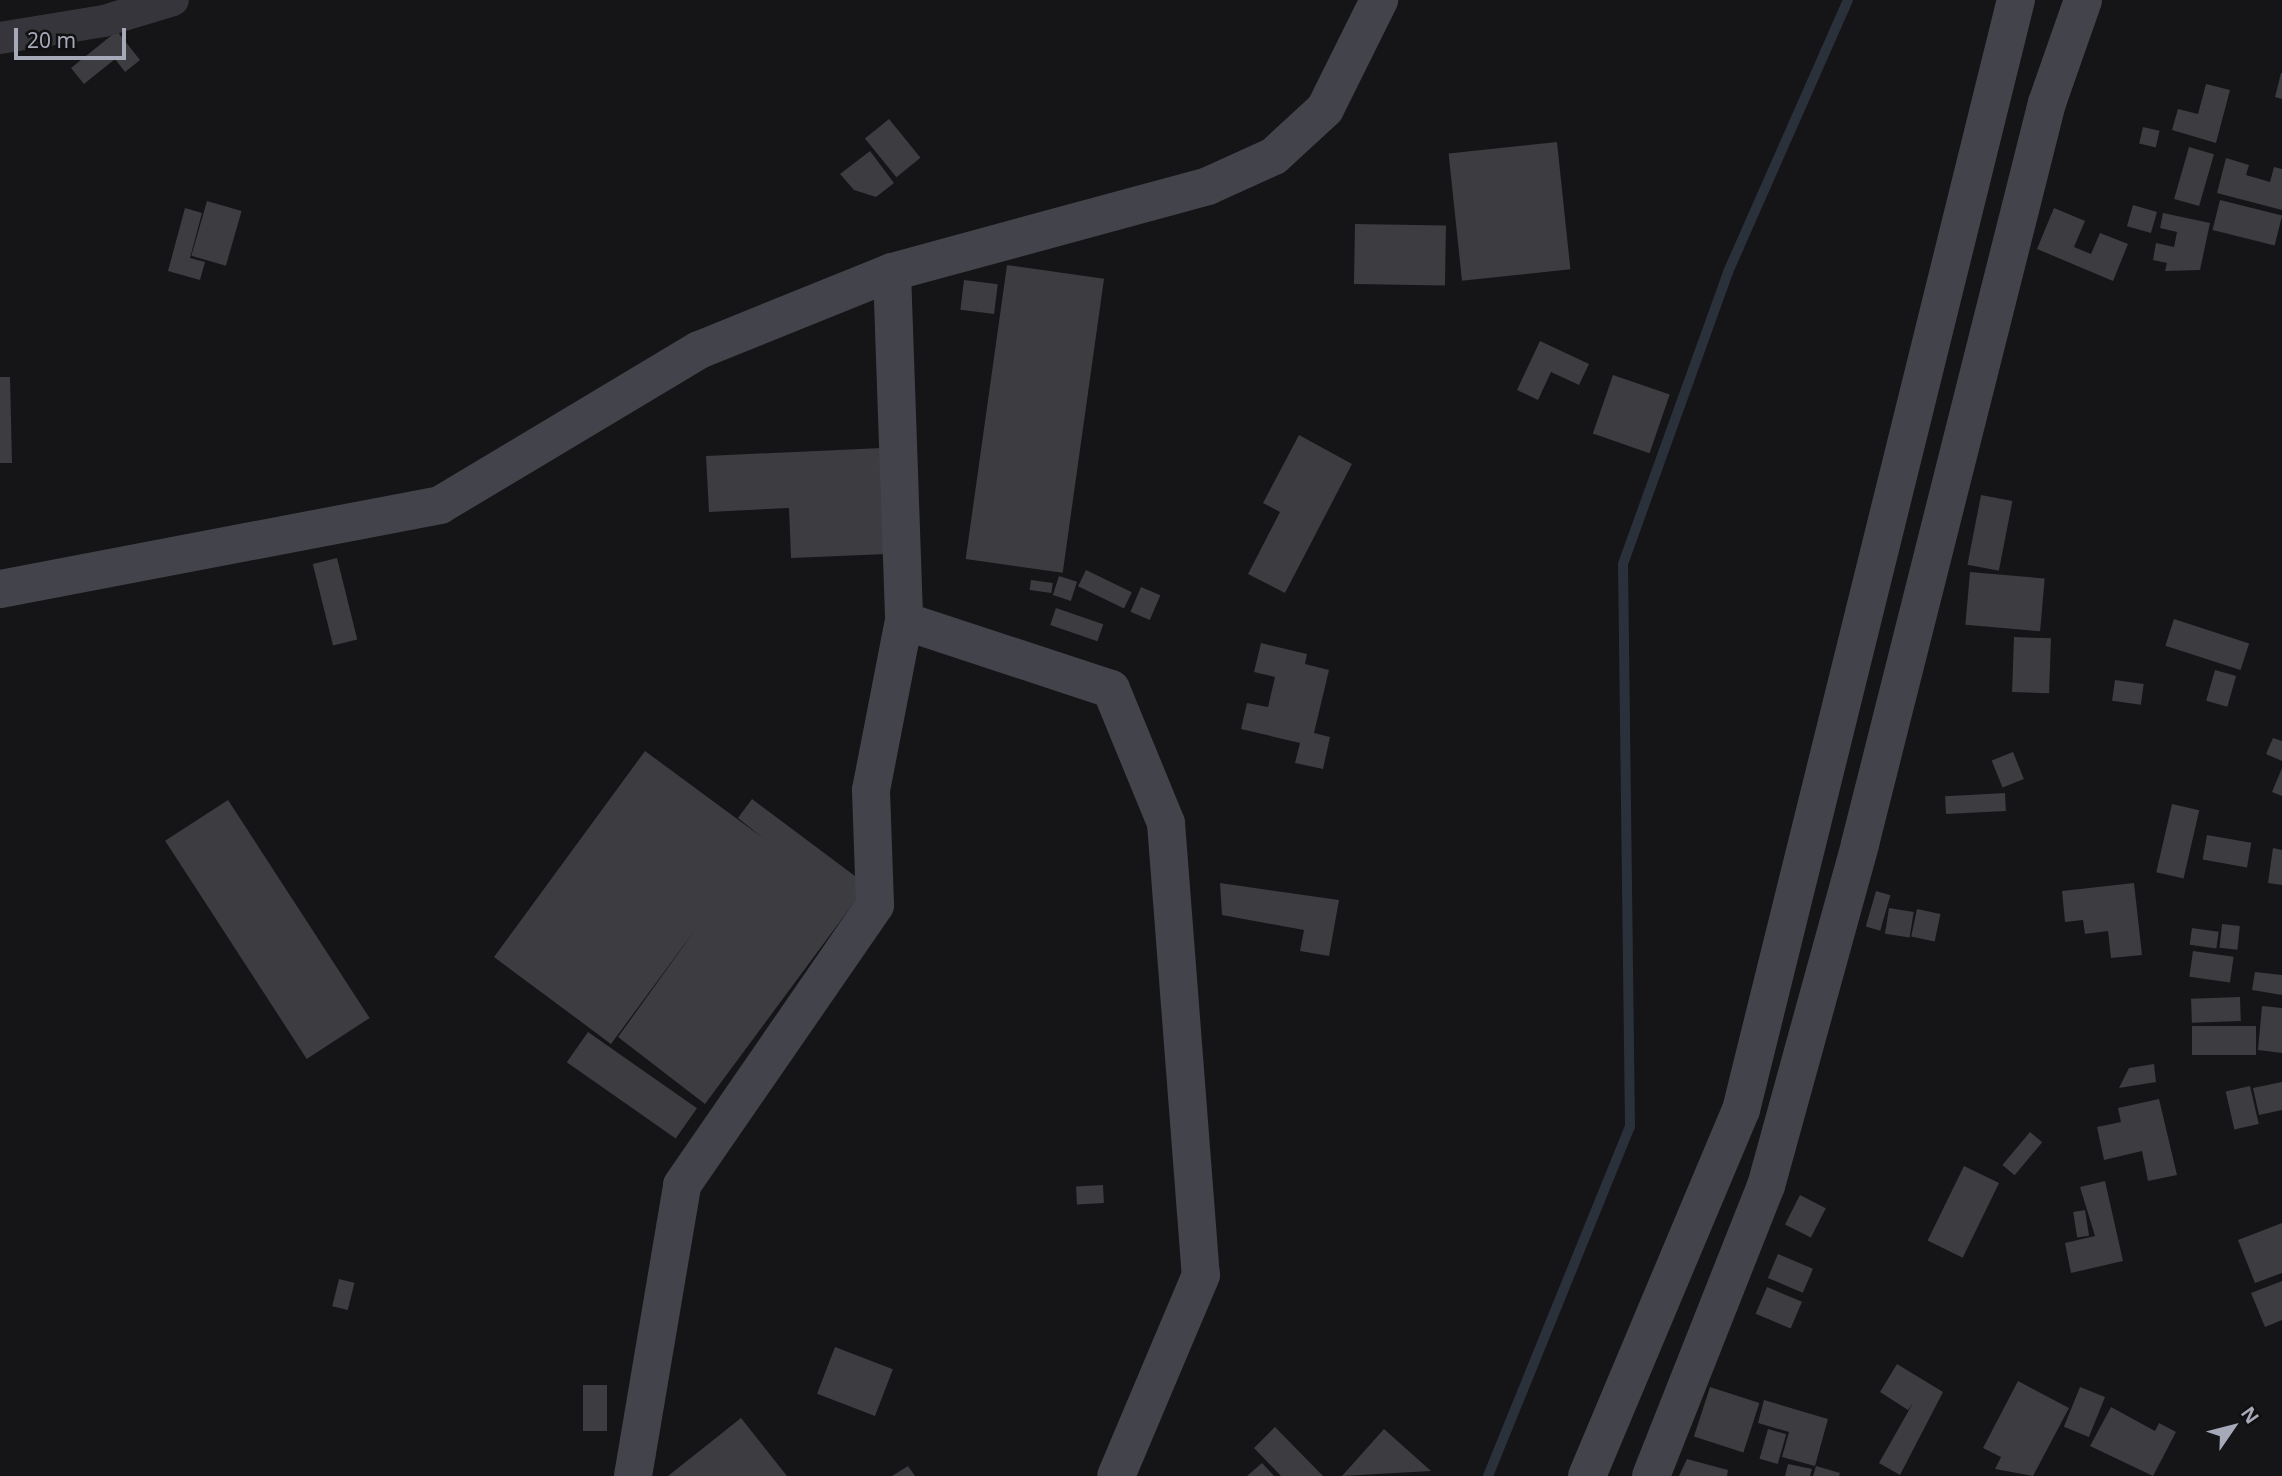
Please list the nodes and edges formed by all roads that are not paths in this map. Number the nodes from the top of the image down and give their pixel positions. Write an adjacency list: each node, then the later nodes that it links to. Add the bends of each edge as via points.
1 (173, 0): 5 (street, via 104,21)
2 (1379, 0): 6 (street, via 1325,109 1274,156 1208,186)
3 (2016, 0): 11 (street, via 1741,1110)
4 (2083, 0): 12 (street, via 2047,103 1864,831 1766,1186)
5 (0, 38)
6 (892, 272): 7 (street, via 699,350 440,505); 8 (street)
7 (0, 589)
8 (904, 621): 9 (street, via 871,790 875,905 682,1185); 10 (street, via 1111,689 1166,823 1201,1275)
9 (633, 1476)
10 (1116, 1476)
11 (1587, 1476)
12 (1650, 1476)

